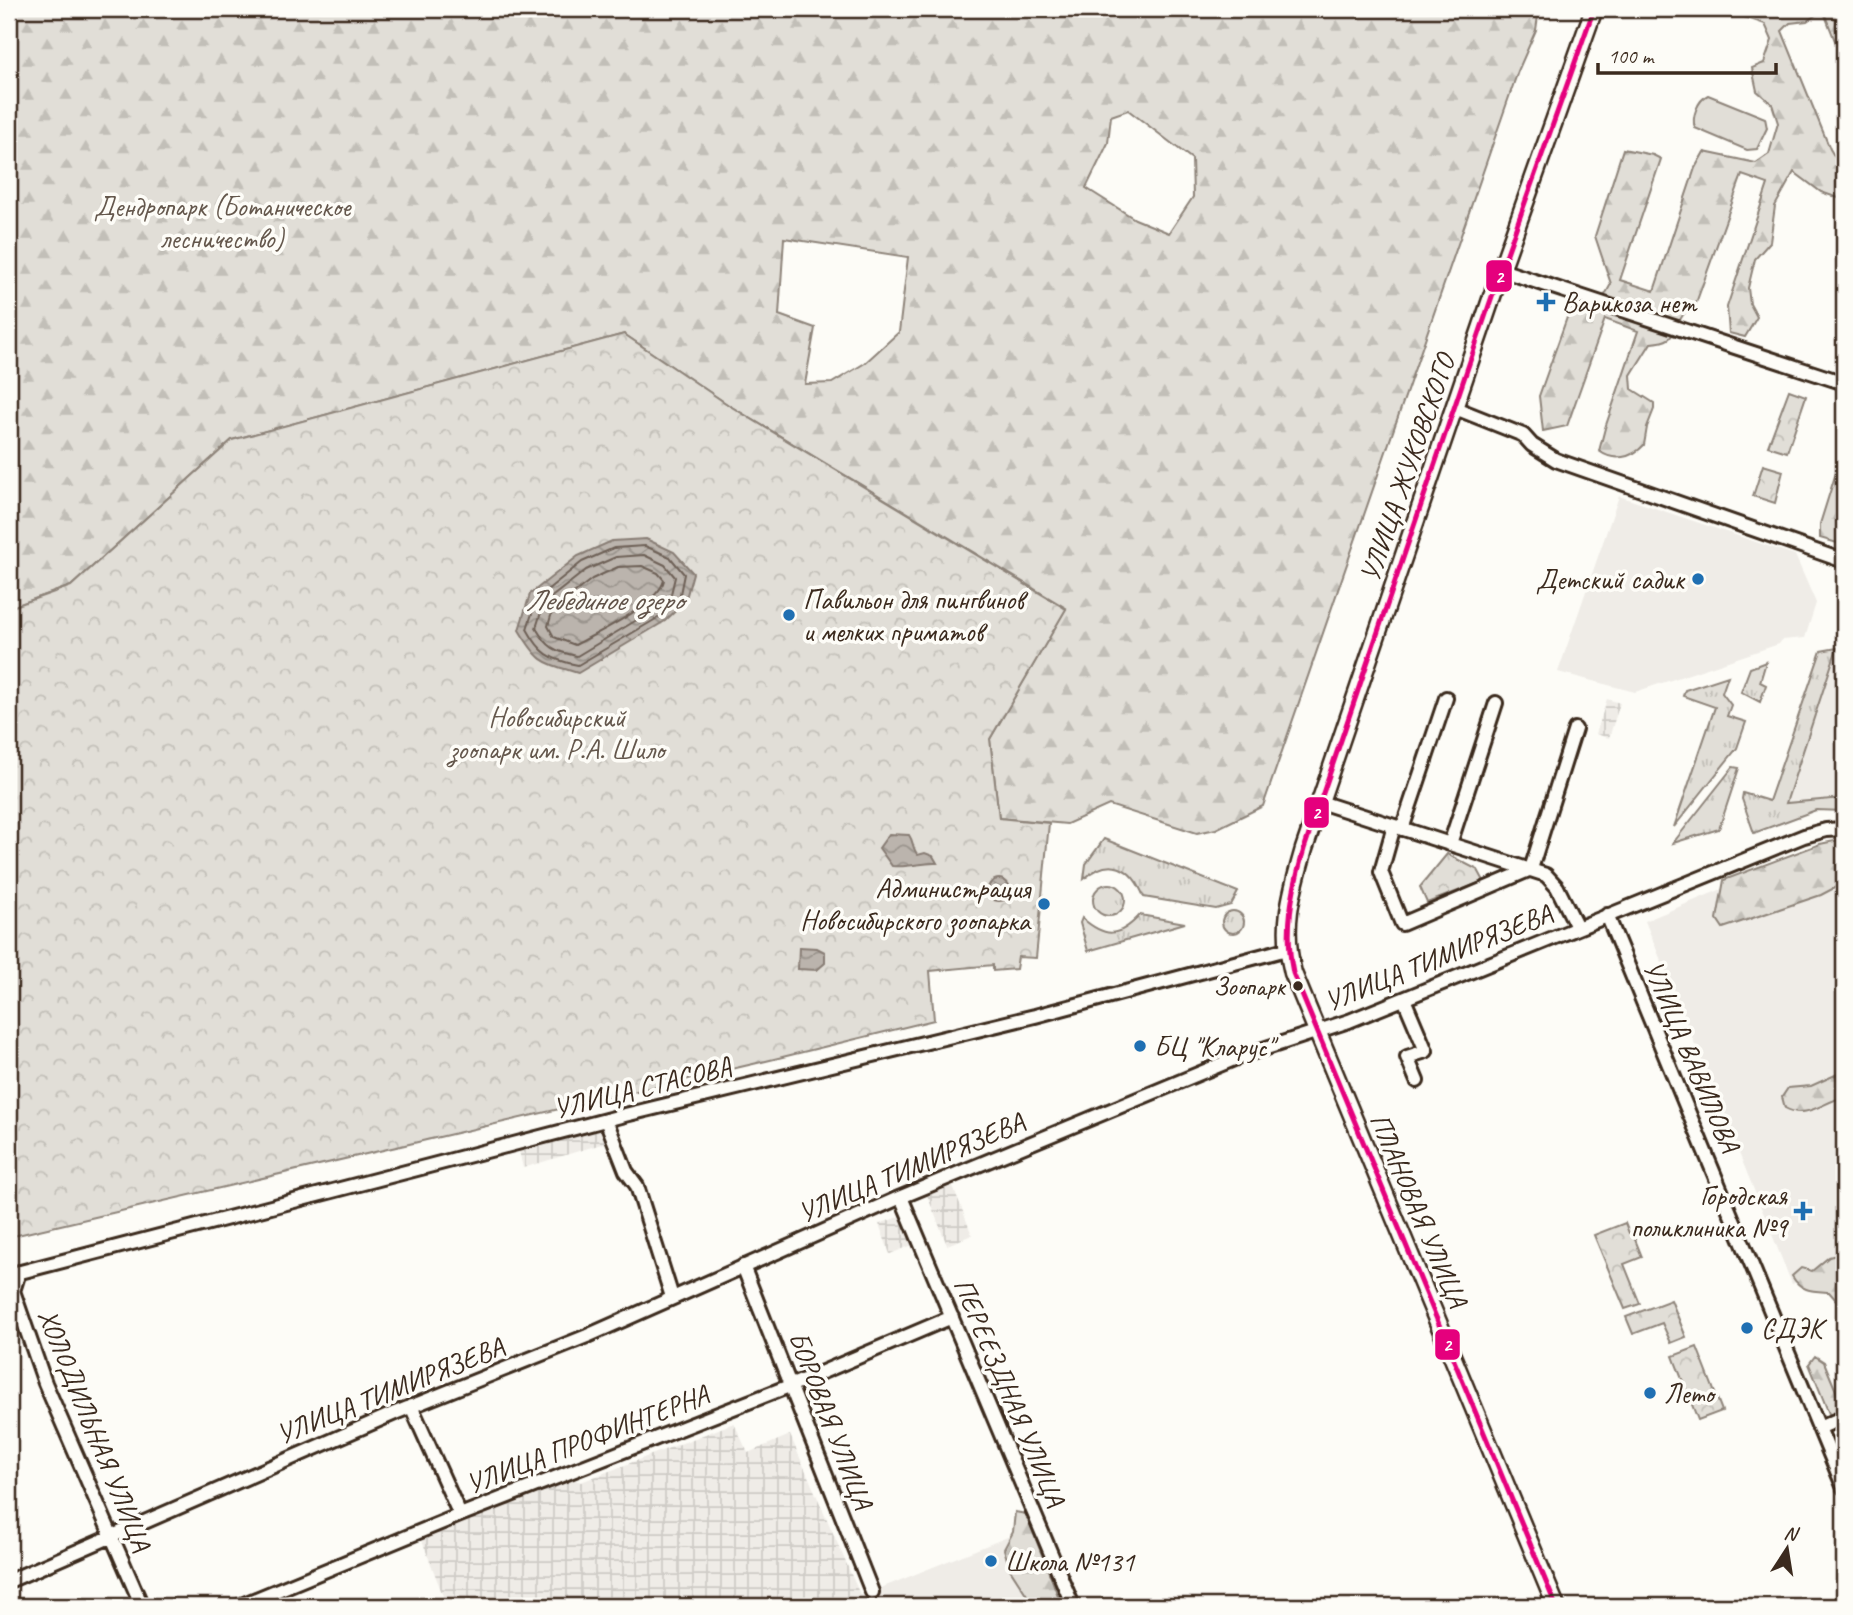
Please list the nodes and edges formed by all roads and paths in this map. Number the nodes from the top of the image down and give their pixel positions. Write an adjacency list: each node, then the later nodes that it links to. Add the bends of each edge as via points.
1 (1594, 9): 2 (main road, УЛИЦА ЖУКОВСКОГО)
2 (1501, 270): 3 (street); 4 (main road, УЛИЦА ЖУКОВСКОГО)
3 (1844, 383)
4 (1455, 408): 5 (street, via 1523,435 1556,460); 9 (main road, УЛИЦА ЖУКОВСКОГО)
5 (1844, 561)
6 (1446, 698): 10 (street)
7 (1496, 703): 12 (street)
8 (1575, 729): 13 (street)
9 (1320, 802): 10 (street); 16 (main road, УЛИЦА ЖУКОВСКОГО, via 1290,900)
10 (1398, 828): 12 (street); 13 (street, via 1381,872 1402,924)
11 (1844, 829): 14 (street, УЛИЦА ТИМИРЯЗЕВА, via 1804,836)
12 (1450, 844): 13 (street)
13 (1531, 869): 15 (street, via 1546,875 1557,887)
14 (1607, 915): 15 (street, УЛИЦА ТИМИРЯЗЕВА); 29 (street, УЛИЦА ВАВИЛОВА)
15 (1577, 927): 17 (street, УЛИЦА ТИМИРЯЗЕВА)
16 (1287, 949): 18 (main road, ПЛАНОВАЯ УЛИЦА); 20 (street, УЛИЦА СТАСОВА)
17 (1404, 999): 18 (street, УЛИЦА ТИМИРЯЗЕВА); 19 (street, via 1426,1051 1407,1057)
18 (1317, 1032): 21 (street, УЛИЦА ТИМИРЯЗЕВА, via 1239,1057); 38 (main road, ПЛАНОВАЯ УЛИЦА)
19 (1417, 1080)
20 (606, 1121): 23 (street, УЛИЦА СТАСОВА); 24 (street, via 637,1186)
21 (901, 1197): 22 (street, УЛИЦА ТИМИРЯЗЕВА); 25 (street, ПЕРЕЕЗДНАЯ УЛИЦА)
22 (743, 1266): 24 (street, УЛИЦА ТИМИРЯЗЕВА); 26 (street, БОРОВАЯ УЛИЦА)
23 (14, 1273): 32 (street, ХОЛОДИЛЬНАЯ УЛИЦА, via 13,1291 45,1383)
24 (672, 1297): 27 (street, УЛИЦА ТИМИРЯЗЕВА)
25 (952, 1317): 26 (street, УЛИЦА ПРОФИНТЕРНА); 37 (street, ПЕРЕЕЗДНАЯ УЛИЦА)
26 (792, 1385): 31 (street, УЛИЦА ПРОФИНТЕРНА); 34 (street, БОРОВАЯ УЛИЦА)
27 (411, 1406): 31 (street); 32 (street, УЛИЦА ТИМИРЯЗЕВА)
28 (1844, 1418): 29 (street)
29 (1819, 1428): 30 (street, УЛИЦА ВАВИЛОВА)
30 (1844, 1488)
31 (460, 1515): 36 (street, УЛИЦА ПРОФИНТЕРНА)
32 (111, 1536): 33 (street, УЛИЦА ТИМИРЯЗЕВА); 35 (street, ХОЛОДИЛЬНАЯ УЛИЦА)
33 (9, 1581)
34 (872, 1592)
35 (142, 1606)
36 (239, 1606)
37 (1073, 1606)
38 (1556, 1606)

